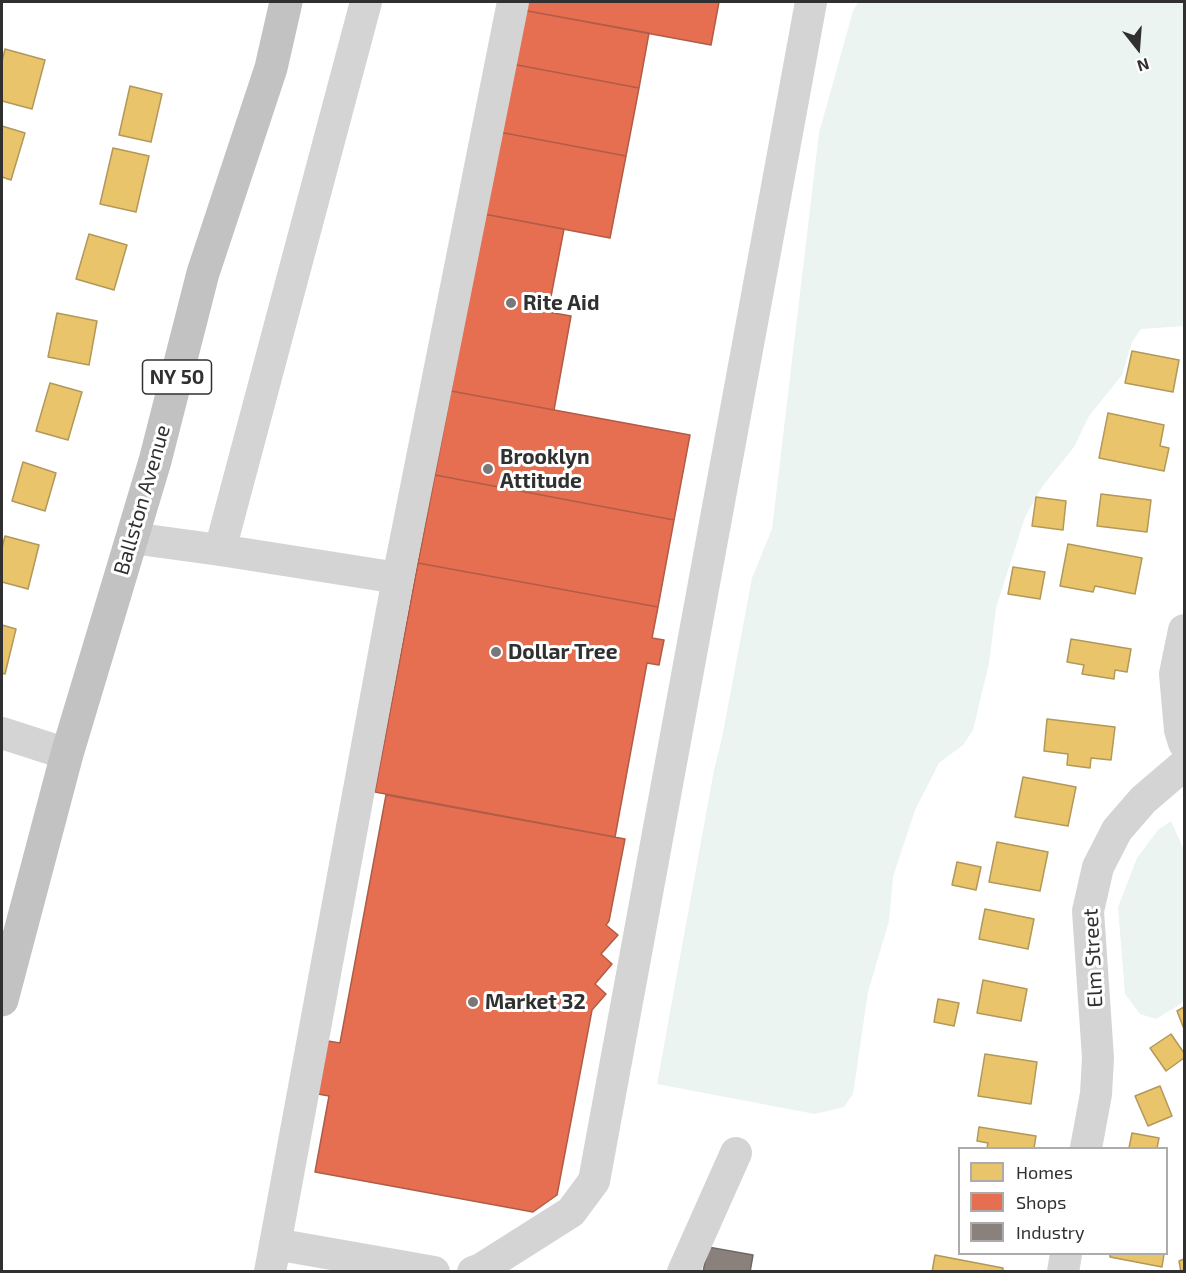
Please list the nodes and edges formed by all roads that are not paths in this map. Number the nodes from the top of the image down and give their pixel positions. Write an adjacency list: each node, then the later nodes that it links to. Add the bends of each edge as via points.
1 (286, 2): 5 (highway, Ballston Avenue / NY 50, via 271,68 203,273)
2 (366, 2): 6 (street)
3 (513, 2): 7 (street)
4 (811, 2): 19 (street, via 594,1181 571,1212)
5 (132, 538): 6 (street); 11 (highway, Ballston Avenue / NY 50)
6 (220, 550): 7 (street)
7 (399, 578): 17 (street)
8 (1185, 630): 10 (street, via 1175,674 1180,730)
9 (2, 733): 11 (street)
10 (1185, 743)
11 (68, 754): 13 (highway, Ballston Avenue / NY 50)
12 (1185, 765): 14 (street, Elm Street, via 1143,800 1118,830 1098,867 1088,911 1098,1058)
13 (2, 1000)
14 (1086, 1147)
15 (736, 1153): 20 (street)
16 (1066, 1255): 21 (street)
17 (273, 1258): 18 (street)
18 (434, 1272)
19 (473, 1272)
20 (683, 1272)
21 (1063, 1272)

